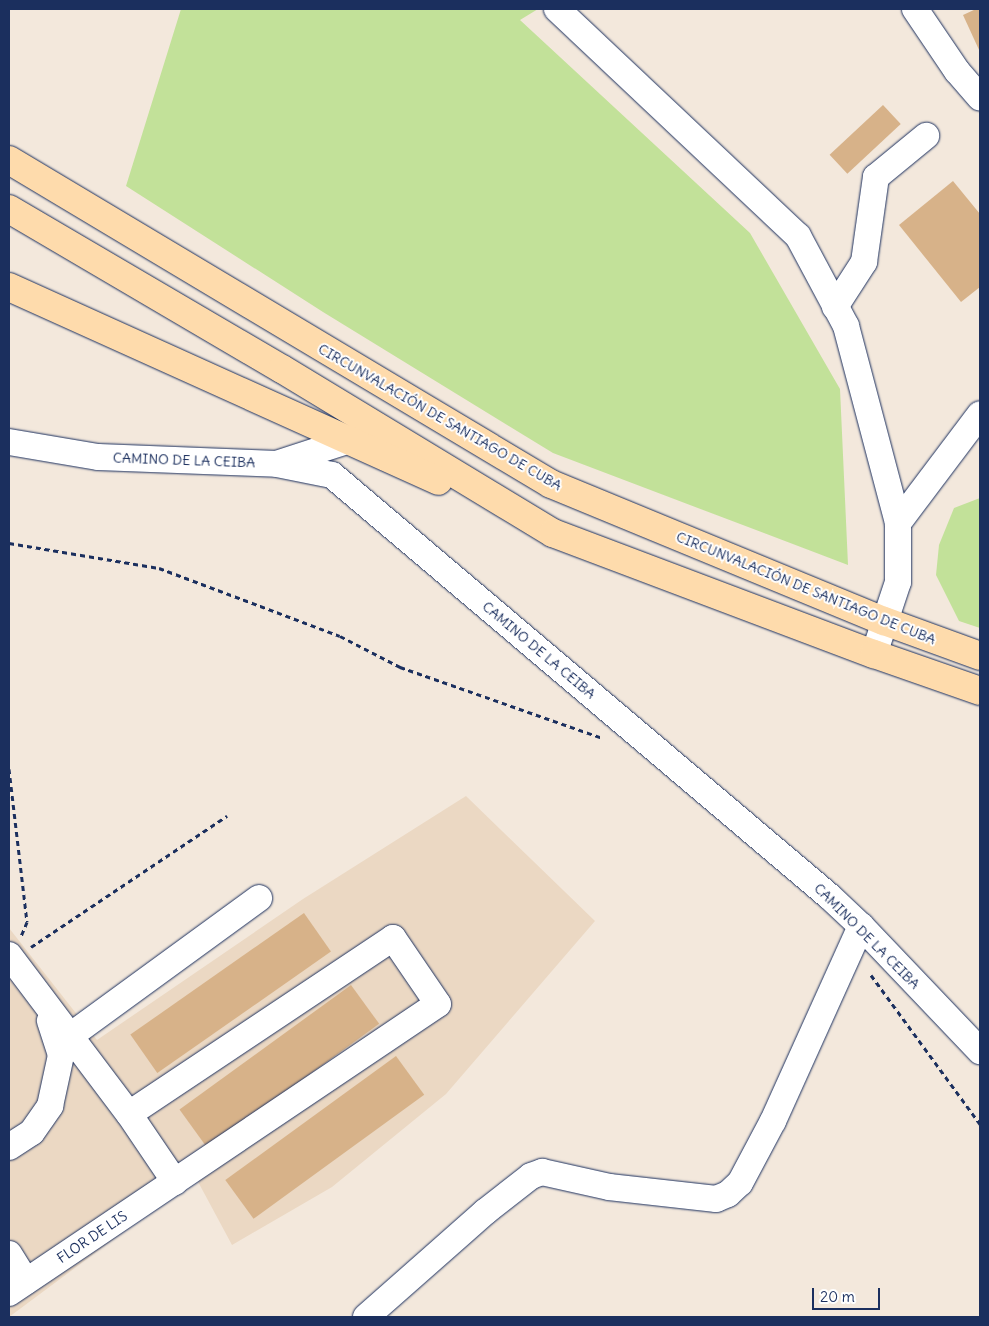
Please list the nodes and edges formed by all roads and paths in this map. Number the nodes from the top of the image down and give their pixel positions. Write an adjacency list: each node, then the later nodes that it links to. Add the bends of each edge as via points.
1 (915, 9): 3 (street, via 957,71)
2 (565, 11): 8 (street, via 798,236)
3 (980, 97)
4 (926, 136): 8 (street, via 876,177 864,262)
5 (9, 160): 16 (highway, CIRCUNVALACIÓN DE SANTIAGO DE CUBA, via 551,484)
6 (9, 209): 14 (highway)
7 (9, 287): 10 (highway)
8 (835, 307): 13 (street, via 846,326)
9 (980, 414): 13 (street)
10 (350, 440): 12 (street); 14 (highway)
11 (9, 442): 12 (street, CAMINO DE LA CEIBA, via 98,457)
12 (277, 464): 24 (street, CAMINO DE LA CEIBA, via 332,475 829,896)
13 (898, 523): 16 (street, via 898,582)
14 (553, 533): 17 (highway)
15 (9, 544): 20 (path, via 159,568 340,636 400,667)
16 (884, 621): 17 (street); 18 (highway, CIRCUNVALACIÓN DE SANTIAGO DE CUBA)
17 (874, 654): 19 (highway)
18 (980, 656)
19 (980, 691)
20 (611, 741)
21 (9, 769): 25 (path, via 27,922)
22 (227, 816): 25 (path)
23 (259, 898): 27 (street)
24 (856, 936): 28 (street, CAMINO DE LA CEIBA); 30 (path); 35 (street, via 774,1121 740,1183 728,1194 716,1199 609,1187 542,1172 531,1176 485,1212)
25 (10, 957): 26 (street)
26 (42, 999): 27 (street); 31 (street, via 61,1055 50,1106 32,1132)
27 (70, 1036): 29 (street)
28 (980, 1051)
29 (129, 1114): 32 (street); 32 (street, FLOR DE LIS, via 393,938 438,1004)
30 (980, 1124)
31 (9, 1147)
32 (175, 1182): 34 (street, FLOR DE LIS)
33 (9, 1254): 34 (street)
34 (17, 1287)
35 (366, 1317)

